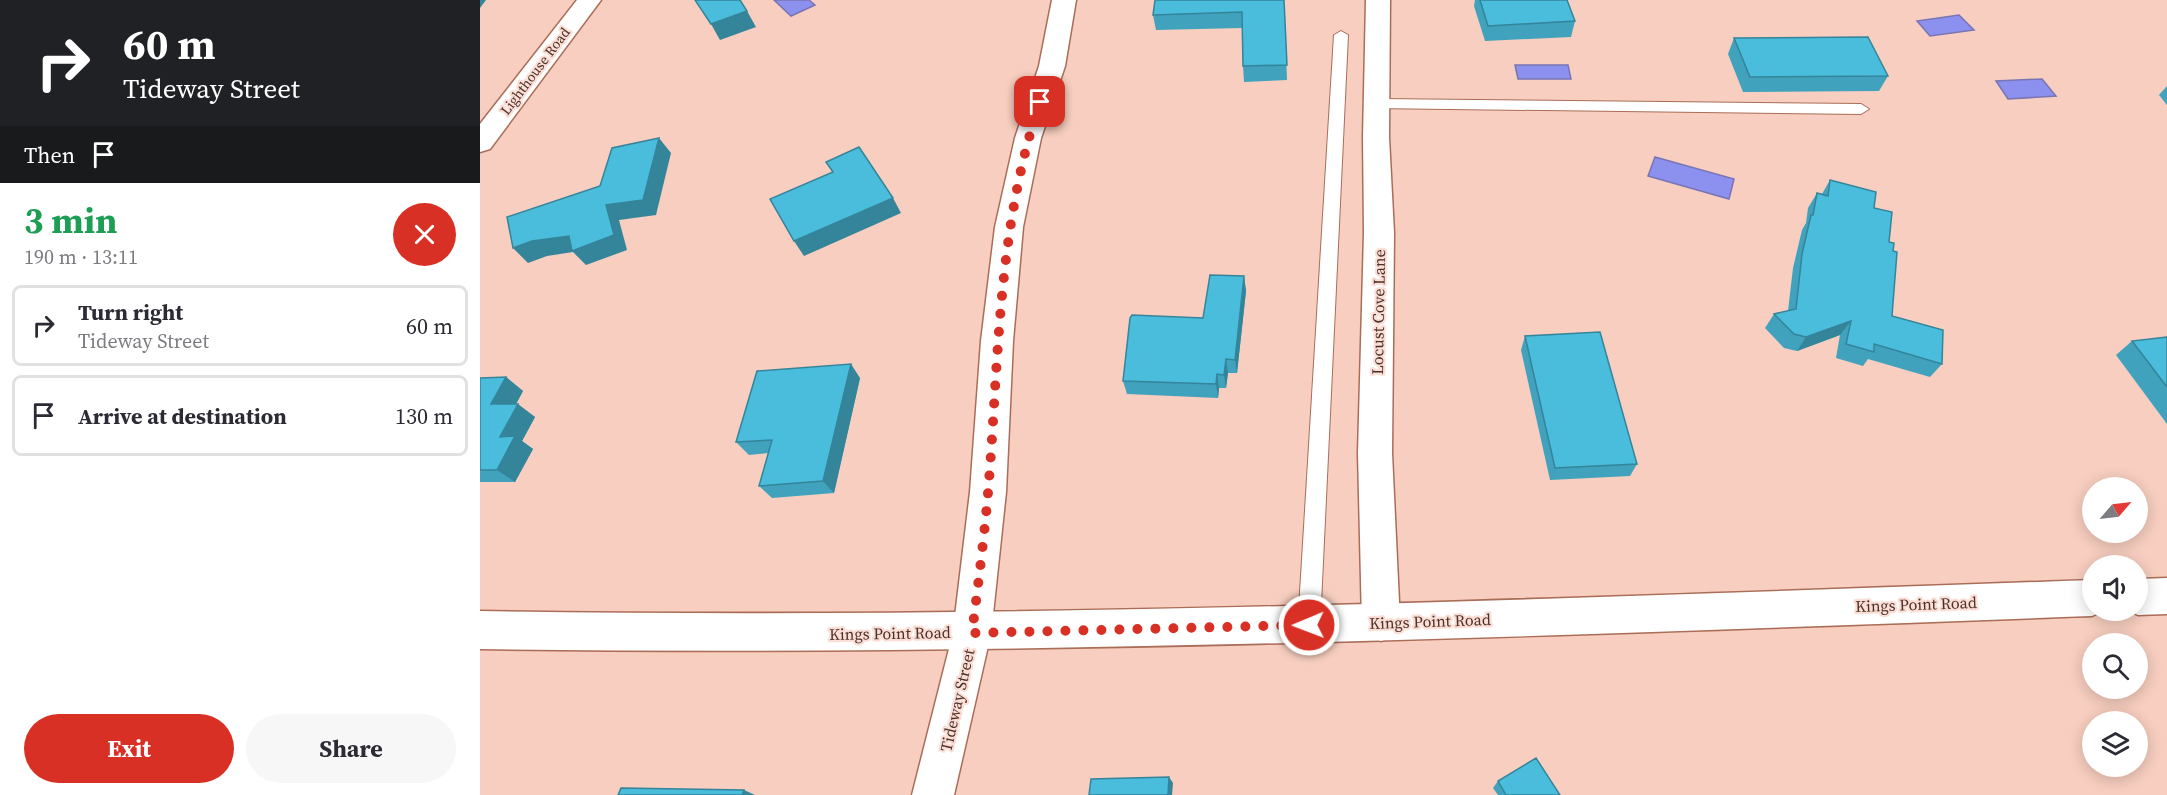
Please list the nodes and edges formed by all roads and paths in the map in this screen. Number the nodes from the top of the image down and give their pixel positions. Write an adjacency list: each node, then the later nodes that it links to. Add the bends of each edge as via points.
1 (589, 0): 7 (street, Lighthouse Road)
2 (1064, 0): 14 (street, Tideway Street, via 1052,66 1028,138 1009,227 997,340 988,492)
3 (1378, 0): 5 (street, Locust Cove Lane)
4 (1341, 35): 12 (lane)
5 (1377, 104): 6 (lane); 11 (street, Locust Cove Lane, via 1375,453)
6 (1861, 109)
7 (480, 143)
8 (2167, 596): 9 (street)
9 (2148, 597)
10 (2082, 598): 11 (street, Kings Point Road)
11 (1382, 623): 12 (street, Kings Point Road)
12 (1309, 625): 14 (street, Kings Point Road)
13 (480, 630): 14 (street, Kings Point Road, via 691,635)
14 (972, 633): 15 (street, Tideway Street)
15 (933, 795)

